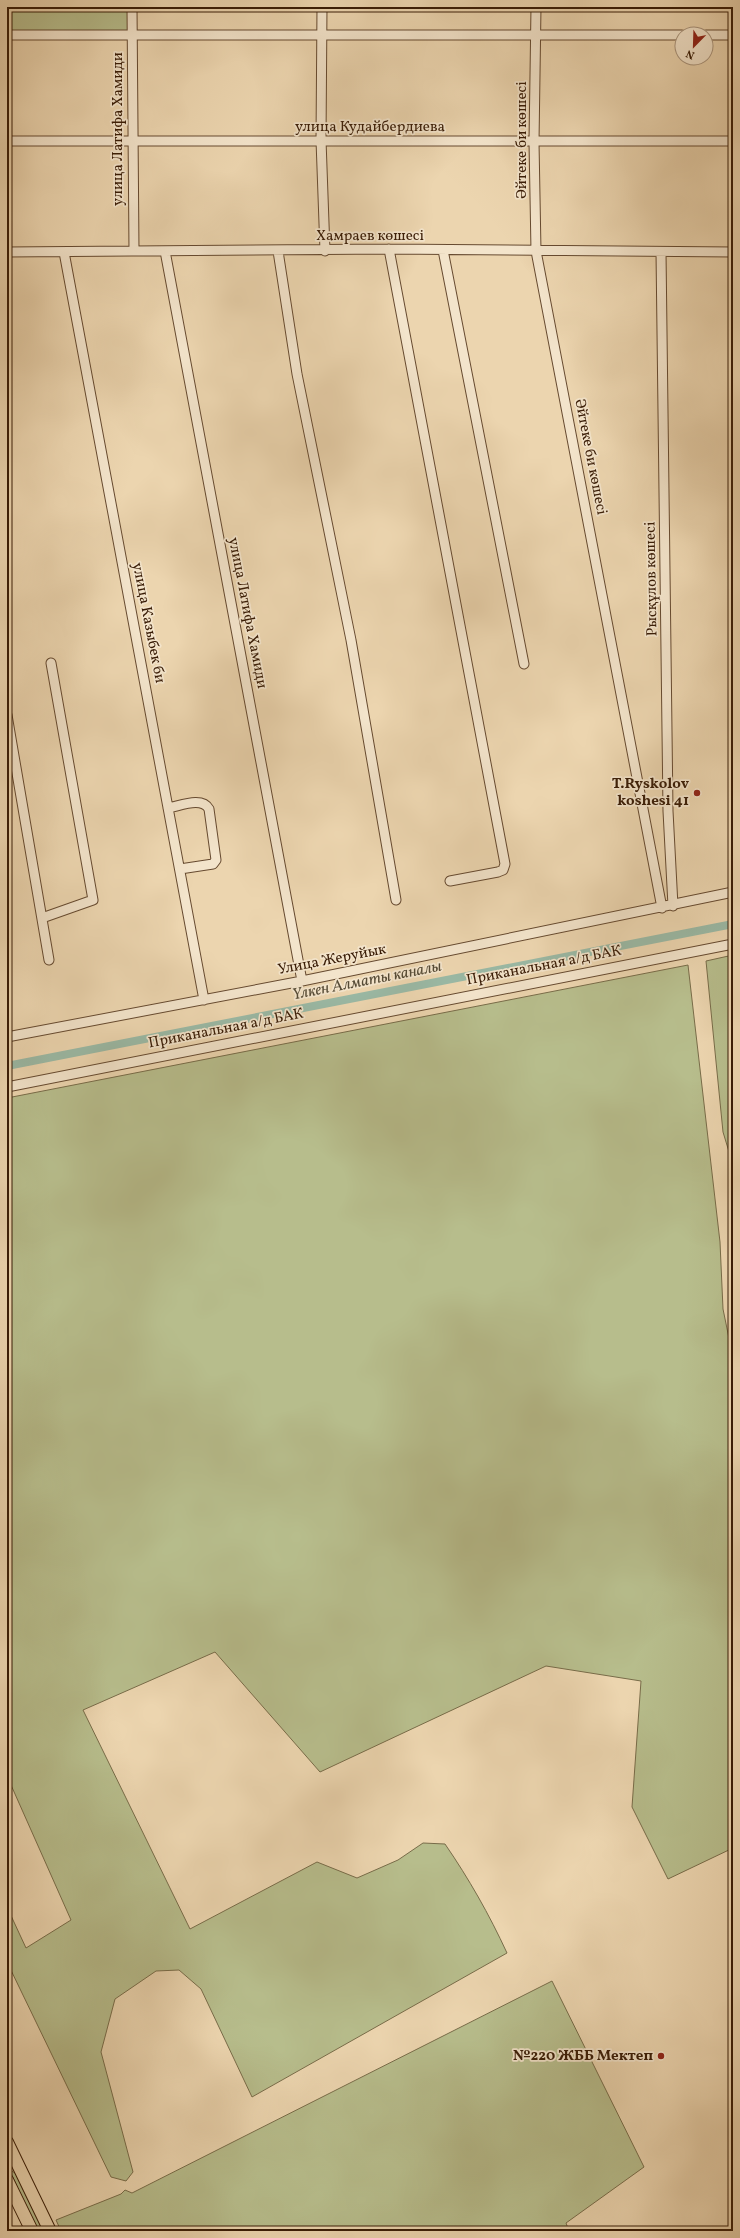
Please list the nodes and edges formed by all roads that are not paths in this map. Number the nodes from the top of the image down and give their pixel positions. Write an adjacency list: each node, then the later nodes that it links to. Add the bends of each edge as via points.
1 (132, 7): 4 (street, улица Латифа Хамиди)
2 (322, 7): 5 (street)
3 (536, 7): 6 (street, Әйтеке би көшесі)
4 (132, 34): 5 (street); 7 (street); 13 (street, улица Латифа Хамиди)
5 (322, 34): 6 (street); 11 (street)
6 (536, 34): 8 (street); 15 (street, Әйтеке би көшесі)
7 (7, 35)
8 (674, 35)
9 (714, 35): 10 (street)
10 (733, 35)
11 (322, 140): 13 (street, улица Кудайбердиева); 15 (street, улица Кудайбердиева); 21 (street)
12 (7, 141): 13 (street, улица Кудайбердиева)
13 (132, 141): 18 (street, улица Латифа Хамиди)
14 (733, 141): 15 (street, улица Кудайбердиева)
15 (534, 142): 22 (street, Әйтеке би көшесі)
16 (389, 250): 17 (street, Хамраев көшесі); 21 (street, Хамраев көшесі); 32 (street, via 505,864 503,870 498,872)
17 (443, 250): 22 (street, Хамраев көшесі); 28 (street)
18 (134, 251): 19 (street, Хамраев көшесі); 24 (street, Хамраев көшесі)
19 (165, 251): 20 (street, Хамраев көшесі); 40 (street, улица Латифа Хамиди)
20 (278, 251): 21 (street, Хамраев көшесі); 34 (street, via 297,374 351,640)
21 (325, 251)
22 (536, 251): 25 (street, Хамраев көшесі); 36 (street, Әйтеке би көшесі)
23 (7, 252): 24 (street, Хамраев көшесі)
24 (64, 252): 30 (street, улица Казыбек би)
25 (662, 252): 26 (street, Хамраев көшесі); 35 (street, Рысқұлов көшесі, via 668,811)
26 (733, 252)
27 (51, 663): 37 (street, via 93,900)
28 (524, 664)
29 (7, 715): 37 (street)
30 (168, 808): 31 (street, улица Казыбек би); 31 (street, via 202,802 210,809 216,860 213,864)
31 (180, 869): 41 (street, улица Казыбек би)
32 (450, 881)
33 (733, 892): 35 (street)
34 (396, 900)
35 (673, 906): 36 (street)
36 (662, 908): 40 (street, Улица Жеруйык)
37 (42, 918): 39 (street)
38 (733, 944): 43 (street, Приканальная а/д БАК)
39 (49, 960)
40 (302, 981): 41 (street, Улица Жеруйык)
41 (204, 1000): 42 (street, Улица Жеруйык)
42 (7, 1037)
43 (7, 1087)
44 (7, 2142): 45 (main road)
45 (12, 2165): 48 (main road)
46 (7, 2180): 47 (main road)
47 (32, 2231)
48 (50, 2231)

